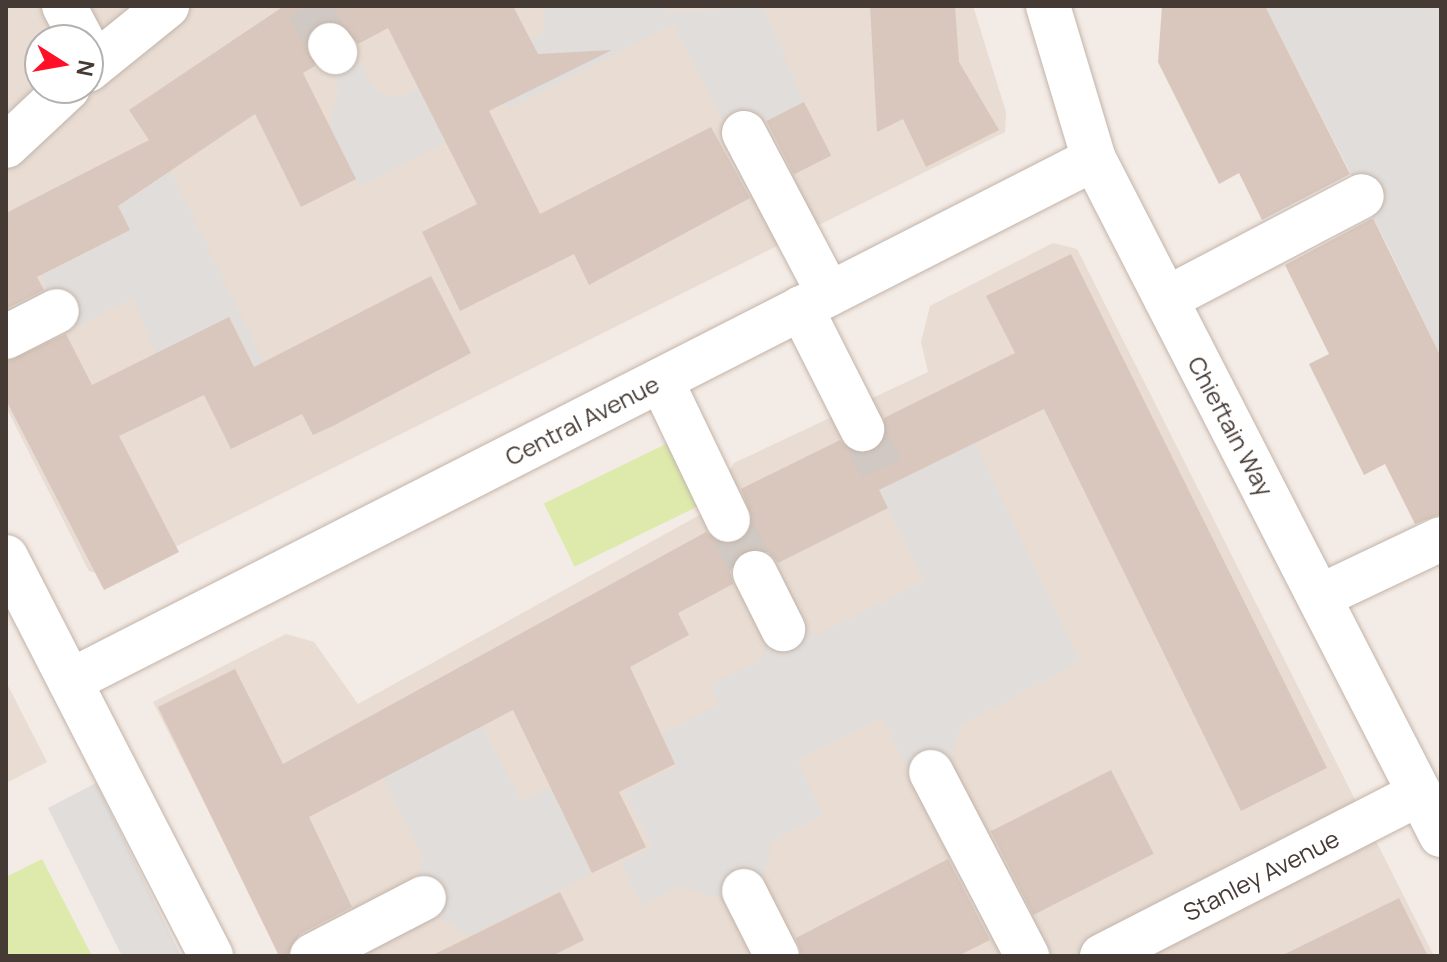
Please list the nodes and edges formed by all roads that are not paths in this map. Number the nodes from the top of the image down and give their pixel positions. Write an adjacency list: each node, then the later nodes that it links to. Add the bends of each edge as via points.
1 (167, 6): 3 (street)
2 (1048, 6): 7 (street, Chieftain Way)
3 (104, 49)
4 (45, 104): 6 (street)
5 (744, 133): 10 (street)
6 (6, 146)
7 (1094, 159): 9 (street, Chieftain Way); 10 (street, Central Avenue)
8 (1362, 196): 9 (street)
9 (1166, 299): 19 (street, Chieftain Way)
10 (815, 301): 13 (street, Central Avenue); 14 (street)
11 (57, 311): 12 (street)
12 (6, 337)
13 (661, 380): 15 (street); 21 (street, Central Avenue)
14 (862, 429)
15 (728, 520)
16 (1441, 539): 19 (street)
17 (6, 557): 21 (street)
18 (755, 573): 20 (street)
19 (1321, 596): 23 (street, Chieftain Way)
20 (783, 629)
21 (70, 681): 27 (street)
22 (931, 772): 30 (street)
23 (1420, 793): 24 (street, Chieftain Way); 31 (street, Stanley Avenue)
24 (1441, 835)
25 (744, 891): 29 (street)
26 (424, 898): 28 (street)
27 (211, 956)
28 (312, 956)
29 (777, 956)
30 (1027, 956)
31 (1102, 956)

